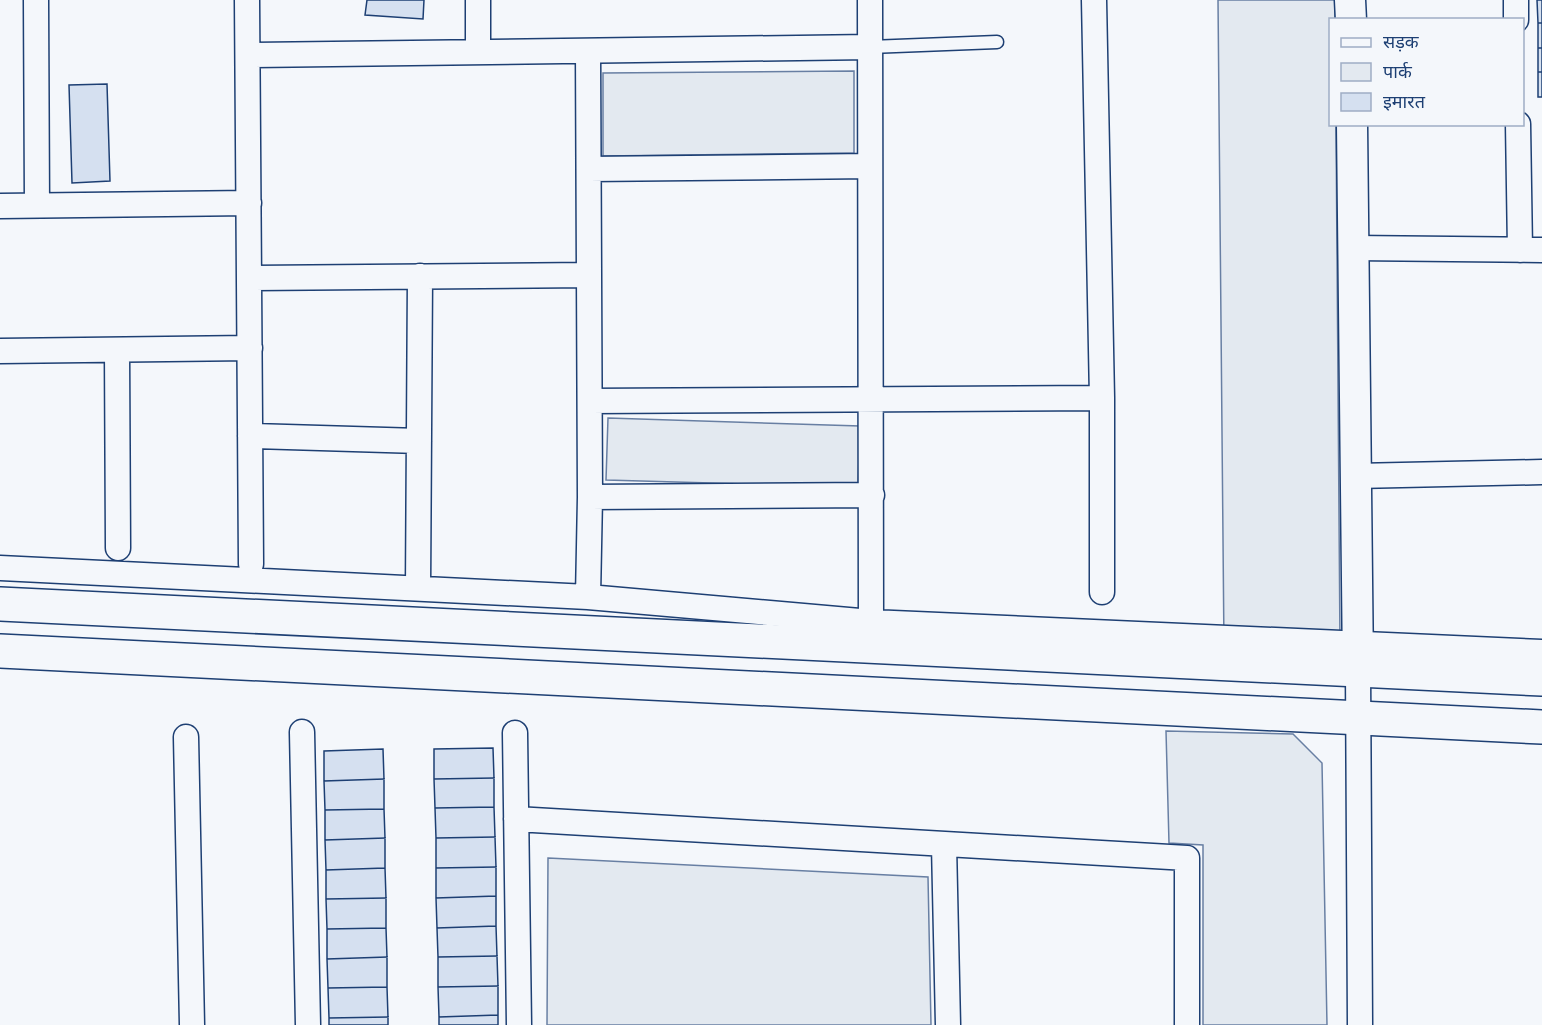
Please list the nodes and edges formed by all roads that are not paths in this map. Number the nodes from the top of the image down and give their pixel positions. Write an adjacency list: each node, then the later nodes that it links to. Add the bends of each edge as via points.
1 (36, 0): 20 (street)
2 (247, 0): 14 (street)
3 (478, 0): 13 (street)
4 (870, 0): 11 (street)
5 (1094, 0): 31 (street)
6 (1350, 0): 8 (street)
7 (1516, 0): 9 (street)
8 (1351, 18)
9 (1516, 18)
10 (997, 42): 11 (lane)
11 (870, 47): 12 (street); 17 (street)
12 (588, 51): 13 (street); 18 (street)
13 (478, 52): 14 (street)
14 (248, 55): 19 (street)
15 (1352, 126): 22 (street)
16 (1518, 126): 23 (street)
17 (870, 166): 18 (street); 30 (street)
18 (589, 169): 24 (street)
19 (249, 203): 20 (street); 26 (street)
20 (37, 205): 21 (street)
21 (0, 206)
22 (1353, 248): 23 (street); 36 (street)
23 (1531, 250)
24 (589, 275): 25 (street); 32 (street)
25 (420, 276): 26 (street); 34 (street)
26 (249, 278): 27 (street)
27 (250, 348): 28 (street); 33 (street)
28 (117, 350): 29 (street); 39 (street)
29 (0, 351)
30 (871, 398): 31 (street); 32 (street); 37 (street)
31 (1102, 398): 43 (street)
32 (590, 401): 38 (street)
33 (250, 436): 34 (street); 40 (street)
34 (419, 441): 42 (street)
35 (1542, 472): 36 (street)
36 (1356, 476): 49 (street)
37 (872, 495): 38 (street); 46 (street)
38 (590, 498): 44 (street)
39 (118, 548)
40 (251, 564)
41 (0, 568): 42 (street)
42 (418, 588): 44 (street)
43 (1102, 591)
44 (588, 597): 46 (street)
45 (0, 604): 49 (main road)
46 (871, 621): 49 (street)
47 (0, 651): 51 (main road)
48 (1542, 652): 49 (street)
49 (1358, 657): 50 (main road); 51 (street)
50 (1542, 679)
51 (1359, 718): 52 (main road); 63 (street)
52 (1542, 727)
53 (302, 732): 59 (street)
54 (515, 733): 56 (street)
55 (186, 737): 58 (street)
56 (516, 819): 57 (street); 60 (street)
57 (944, 844): 61 (street); 62 (street, via 1187,858)
58 (192, 1025)
59 (308, 1025)
60 (519, 1025)
61 (948, 1025)
62 (1187, 1025)
63 (1360, 1025)

